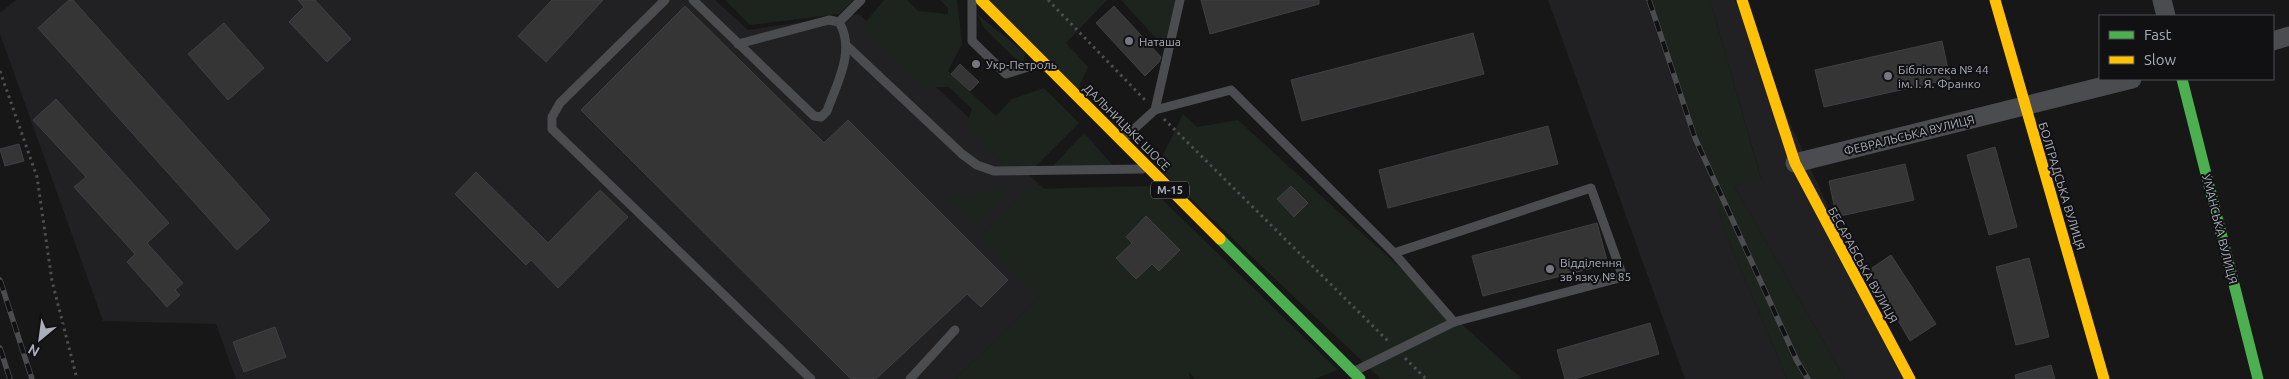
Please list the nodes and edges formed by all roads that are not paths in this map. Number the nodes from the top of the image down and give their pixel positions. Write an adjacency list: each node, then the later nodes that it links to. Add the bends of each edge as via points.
1 (665, 0): 28 (lane, via 560,103 552,118 552,129)
2 (693, 0): 14 (lane)
3 (861, 0): 11 (lane)
4 (972, 0): 16 (lane, via 972,41 1006,74)
5 (981, 0): 16 (street, ДАЛЬНИЦЬКЕ ШОСЕ / М-15)
6 (1180, 0): 20 (lane)
7 (1742, 0): 22 (street, БЕСАРАБСЬКА ВУЛИЦЯ)
8 (1995, 0): 19 (street, БОЛГРАДСЬКА ВУЛИЦЯ)
9 (2162, 0): 10 (street)
10 (2166, 15)
11 (839, 22): 14 (lane, via 829,20); 15 (lane, via 846,33)
12 (2289, 36): 13 (street)
13 (2274, 41)
14 (738, 44): 15 (lane, via 814,116 821,117 827,111 846,57)
15 (846, 45): 23 (lane, via 977,165 994,171)
16 (1043, 62): 21 (street, ДАЛЬНИЦЬКЕ ШОСЕ / М-15)
17 (2128, 80): 19 (street, ФЕВРАЛЬСЬКА ВУЛИЦЯ)
18 (2182, 80): 32 (street, УМАНСЬКА ВУЛИЦЯ)
19 (2024, 106): 22 (street, ФЕВРАЛЬСЬКА ВУЛИЦЯ); 31 (street, БОЛГРАДСЬКА ВУЛИЦЯ)
20 (1155, 110): 21 (lane); 24 (lane, via 1230,90)
21 (1122, 141): 23 (street, ДАЛЬНИЦЬКЕ ШОСЕ / М-15)
22 (1795, 163): 30 (street, БЕСАРАБСЬКА ВУЛИЦЯ)
23 (1150, 169): 27 (street, ДАЛЬНИЦЬКЕ ШОСЕ / М-15)
24 (1394, 253): 25 (lane); 25 (lane, via 1592,188 1622,278)
25 (1454, 322): 27 (lane)
26 (955, 330): 29 (lane)
27 (1350, 377)
28 (811, 379)
29 (910, 379)
30 (1910, 379)
31 (2104, 379)
32 (2258, 379)

